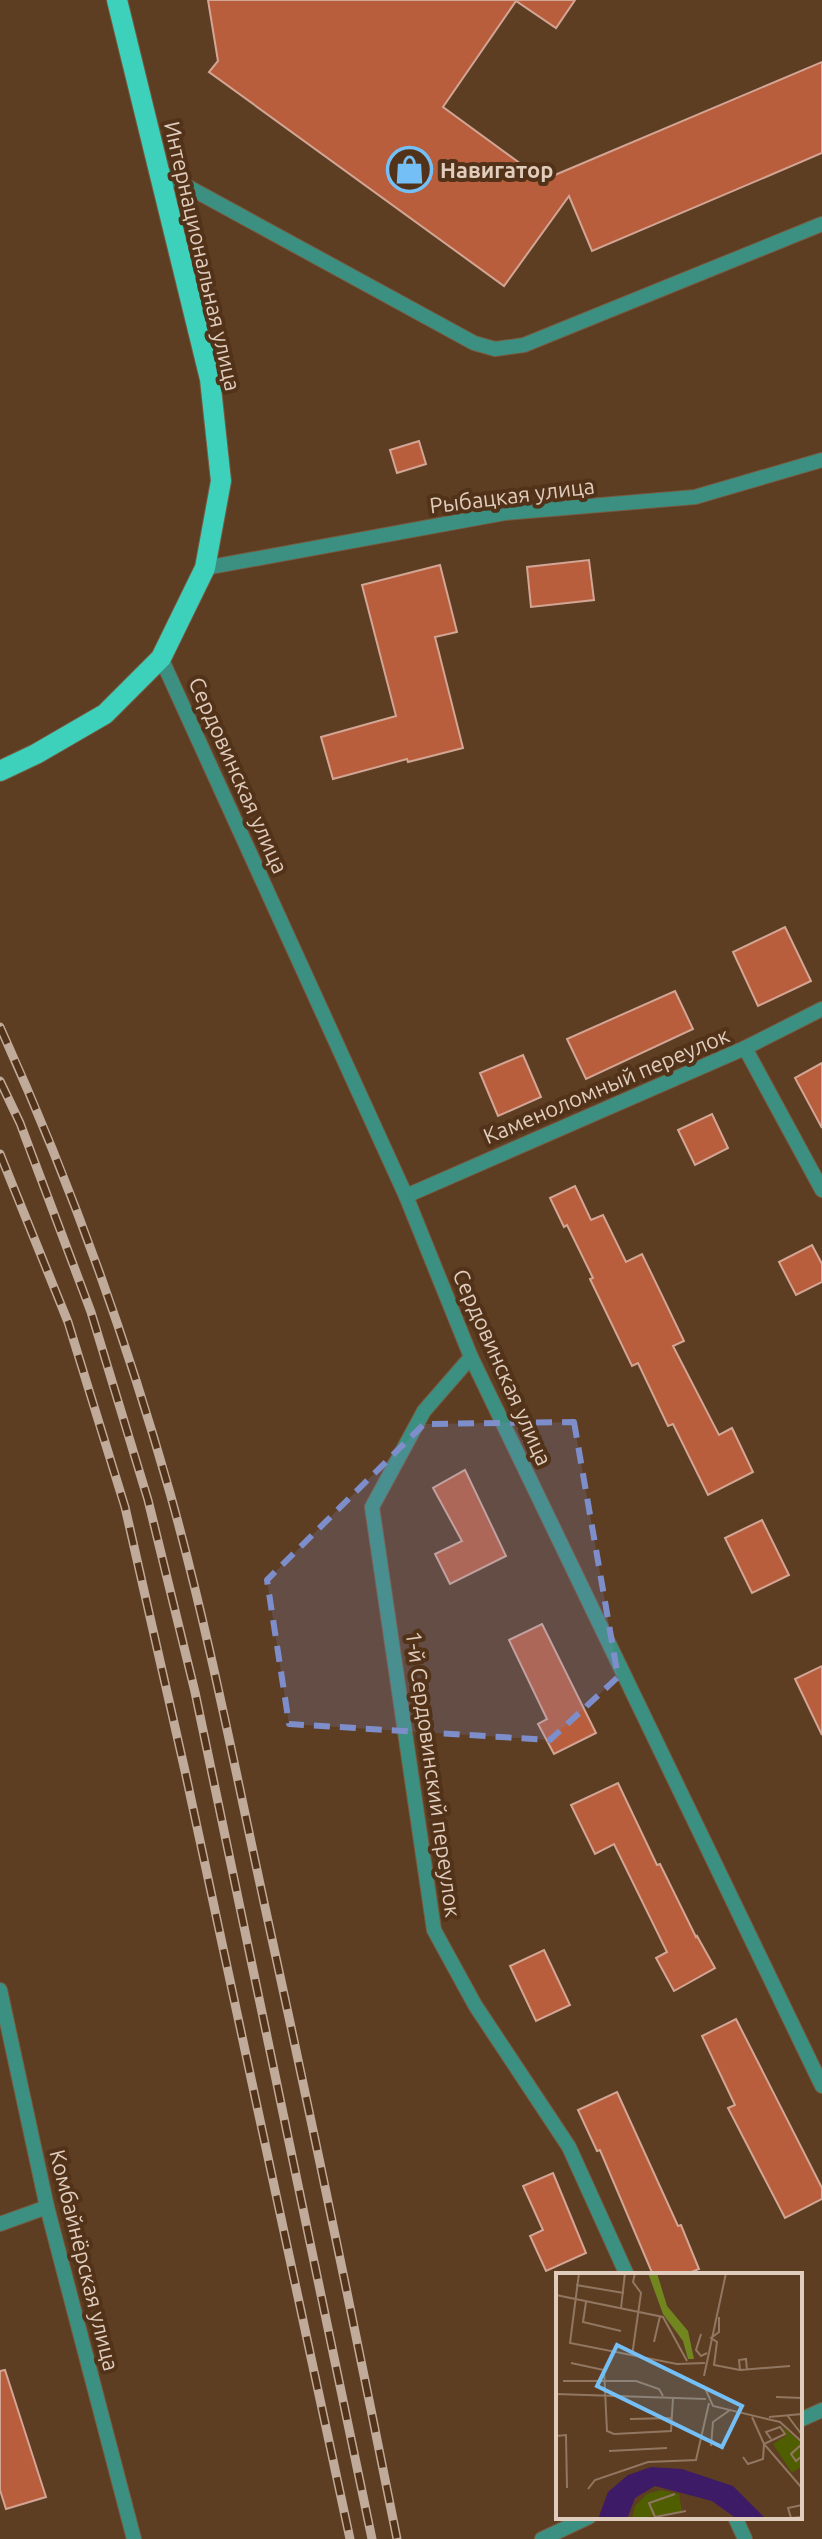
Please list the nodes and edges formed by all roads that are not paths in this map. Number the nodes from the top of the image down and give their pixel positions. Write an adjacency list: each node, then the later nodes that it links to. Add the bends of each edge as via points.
1 (117, 0): 2 (main road, Интернациональная улица)
2 (159, 171): 3 (street, via 474,343 495,349 524,345); 5 (main road, Интернациональная улица, via 210,379 221,481)
3 (822, 224)
4 (822, 460): 5 (street, Рыбацкая улица, via 695,497 505,513)
5 (205, 568): 6 (main road, Интернациональная улица)
6 (161, 658): 7 (main road, Интернациональная улица, via 105,714); 11 (street, Сердовинская улица)
7 (0, 771)
8 (822, 1009): 9 (street, Каменоломный переулок)
9 (745, 1048): 10 (street); 11 (street, Каменоломный переулок)
10 (822, 1190)
11 (406, 1196): 12 (street, Сердовинская улица)
12 (471, 1357): 14 (street, Сердовинская улица); 17 (street, 1-й Сердовинский переулок, via 424,1411 372,1507 434,1930 475,2005 569,2147)
13 (0, 1990): 15 (street, Комбайнёрская улица)
14 (822, 2086)
15 (47, 2207): 16 (street); 22 (street, Комбайнёрская улица)
16 (0, 2224)
17 (626, 2273)
18 (822, 2410): 19 (street)
19 (802, 2419)
20 (585, 2519): 23 (street)
21 (736, 2519): 24 (street)
22 (134, 2539)
23 (542, 2539)
24 (745, 2539)

